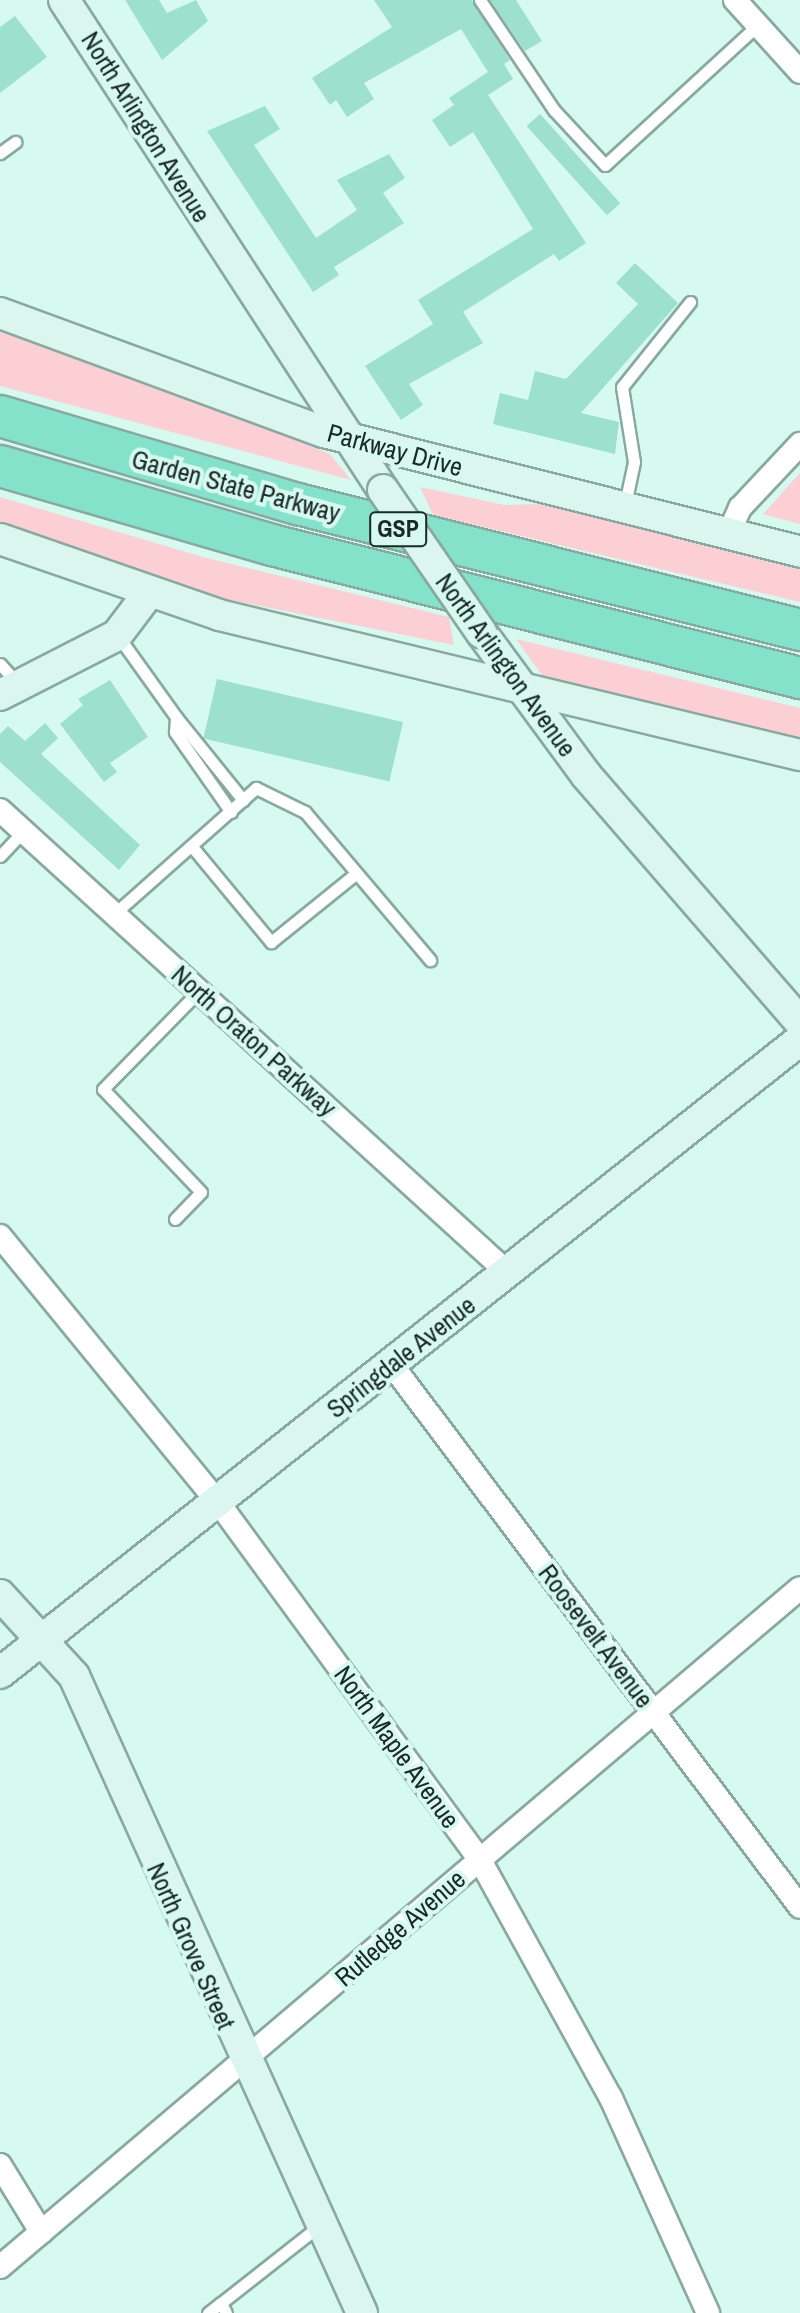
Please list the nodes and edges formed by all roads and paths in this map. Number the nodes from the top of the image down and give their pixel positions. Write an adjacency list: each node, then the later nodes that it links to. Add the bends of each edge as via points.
1 (64, 0): 11 (main road, North Arlington Avenue)
2 (480, 0): 4 (lane, via 554,110 605,165)
3 (735, 0): 4 (street)
4 (758, 25): 5 (street)
5 (800, 72)
6 (15, 142): 7 (lane)
7 (0, 153)
8 (690, 302): 14 (lane, via 622,387 634,462)
9 (0, 313): 11 (main road, Parkway Drive)
10 (0, 416): 19 (highway, Garden State Parkway / GSP, via 298,504)
11 (346, 438): 14 (main road, Parkway Drive); 23 (main road, North Arlington Avenue, bridge)
12 (800, 444): 15 (street, via 740,508)
13 (0, 466): 21 (highway, Garden State Parkway / GSP, via 238,536)
14 (624, 509): 15 (main road, Parkway Drive)
15 (728, 535): 17 (main road, Parkway Drive)
16 (0, 539): 18 (main road)
17 (800, 552)
18 (148, 594): 20 (main road); 23 (main road)
19 (800, 630)
20 (117, 635): 22 (main road); 24 (lane)
21 (800, 678)
22 (6, 681)
23 (521, 687): 25 (main road); 36 (main road, North Arlington Avenue, via 586,775)
24 (176, 717): 26 (lane); 28 (lane, via 175,732)
25 (800, 755)
26 (243, 800): 28 (lane); 32 (lane, via 256,788 305,812)
27 (0, 810): 29 (street, North Oraton Parkway)
28 (231, 812): 30 (lane)
29 (23, 831): 31 (lane); 33 (street, North Oraton Parkway)
30 (194, 849): 32 (lane, via 271,942); 33 (lane)
31 (0, 856)
32 (354, 875): 34 (lane)
33 (114, 914): 35 (street, North Oraton Parkway)
34 (430, 960)
35 (199, 991): 38 (lane, via 103,1089 201,1192); 40 (street, North Oraton Parkway)
36 (800, 1022)
37 (800, 1040): 40 (main road, Springdale Avenue)
38 (175, 1219)
39 (0, 1236): 42 (street, North Maple Avenue)
40 (507, 1272): 41 (main road, Springdale Avenue)
41 (392, 1365): 42 (main road, Springdale Avenue); 47 (street, Roosevelt Avenue)
42 (218, 1502): 45 (main road, Springdale Avenue); 48 (street, North Maple Avenue)
43 (800, 1588): 47 (street, Rutledge Avenue)
44 (0, 1595): 45 (main road, North Grove Street)
45 (45, 1639): 46 (main road, Springdale Avenue); 50 (main road, North Grove Street, via 74,1676)
46 (0, 1673)
47 (654, 1712): 48 (street, Rutledge Avenue); 49 (street, Roosevelt Avenue)
48 (480, 1860): 50 (street, Rutledge Avenue); 58 (street, North Maple Avenue, via 611,2098)
49 (800, 1907)
50 (244, 2062): 52 (main road, North Grove Street); 53 (street, Rutledge Avenue)
51 (0, 2165): 53 (street)
52 (320, 2225): 55 (lane); 57 (main road, North Grove Street)
53 (41, 2232): 54 (street, Rutledge Avenue)
54 (0, 2267)
55 (224, 2308): 56 (lane)
56 (208, 2313)
57 (362, 2313)
58 (708, 2313)

